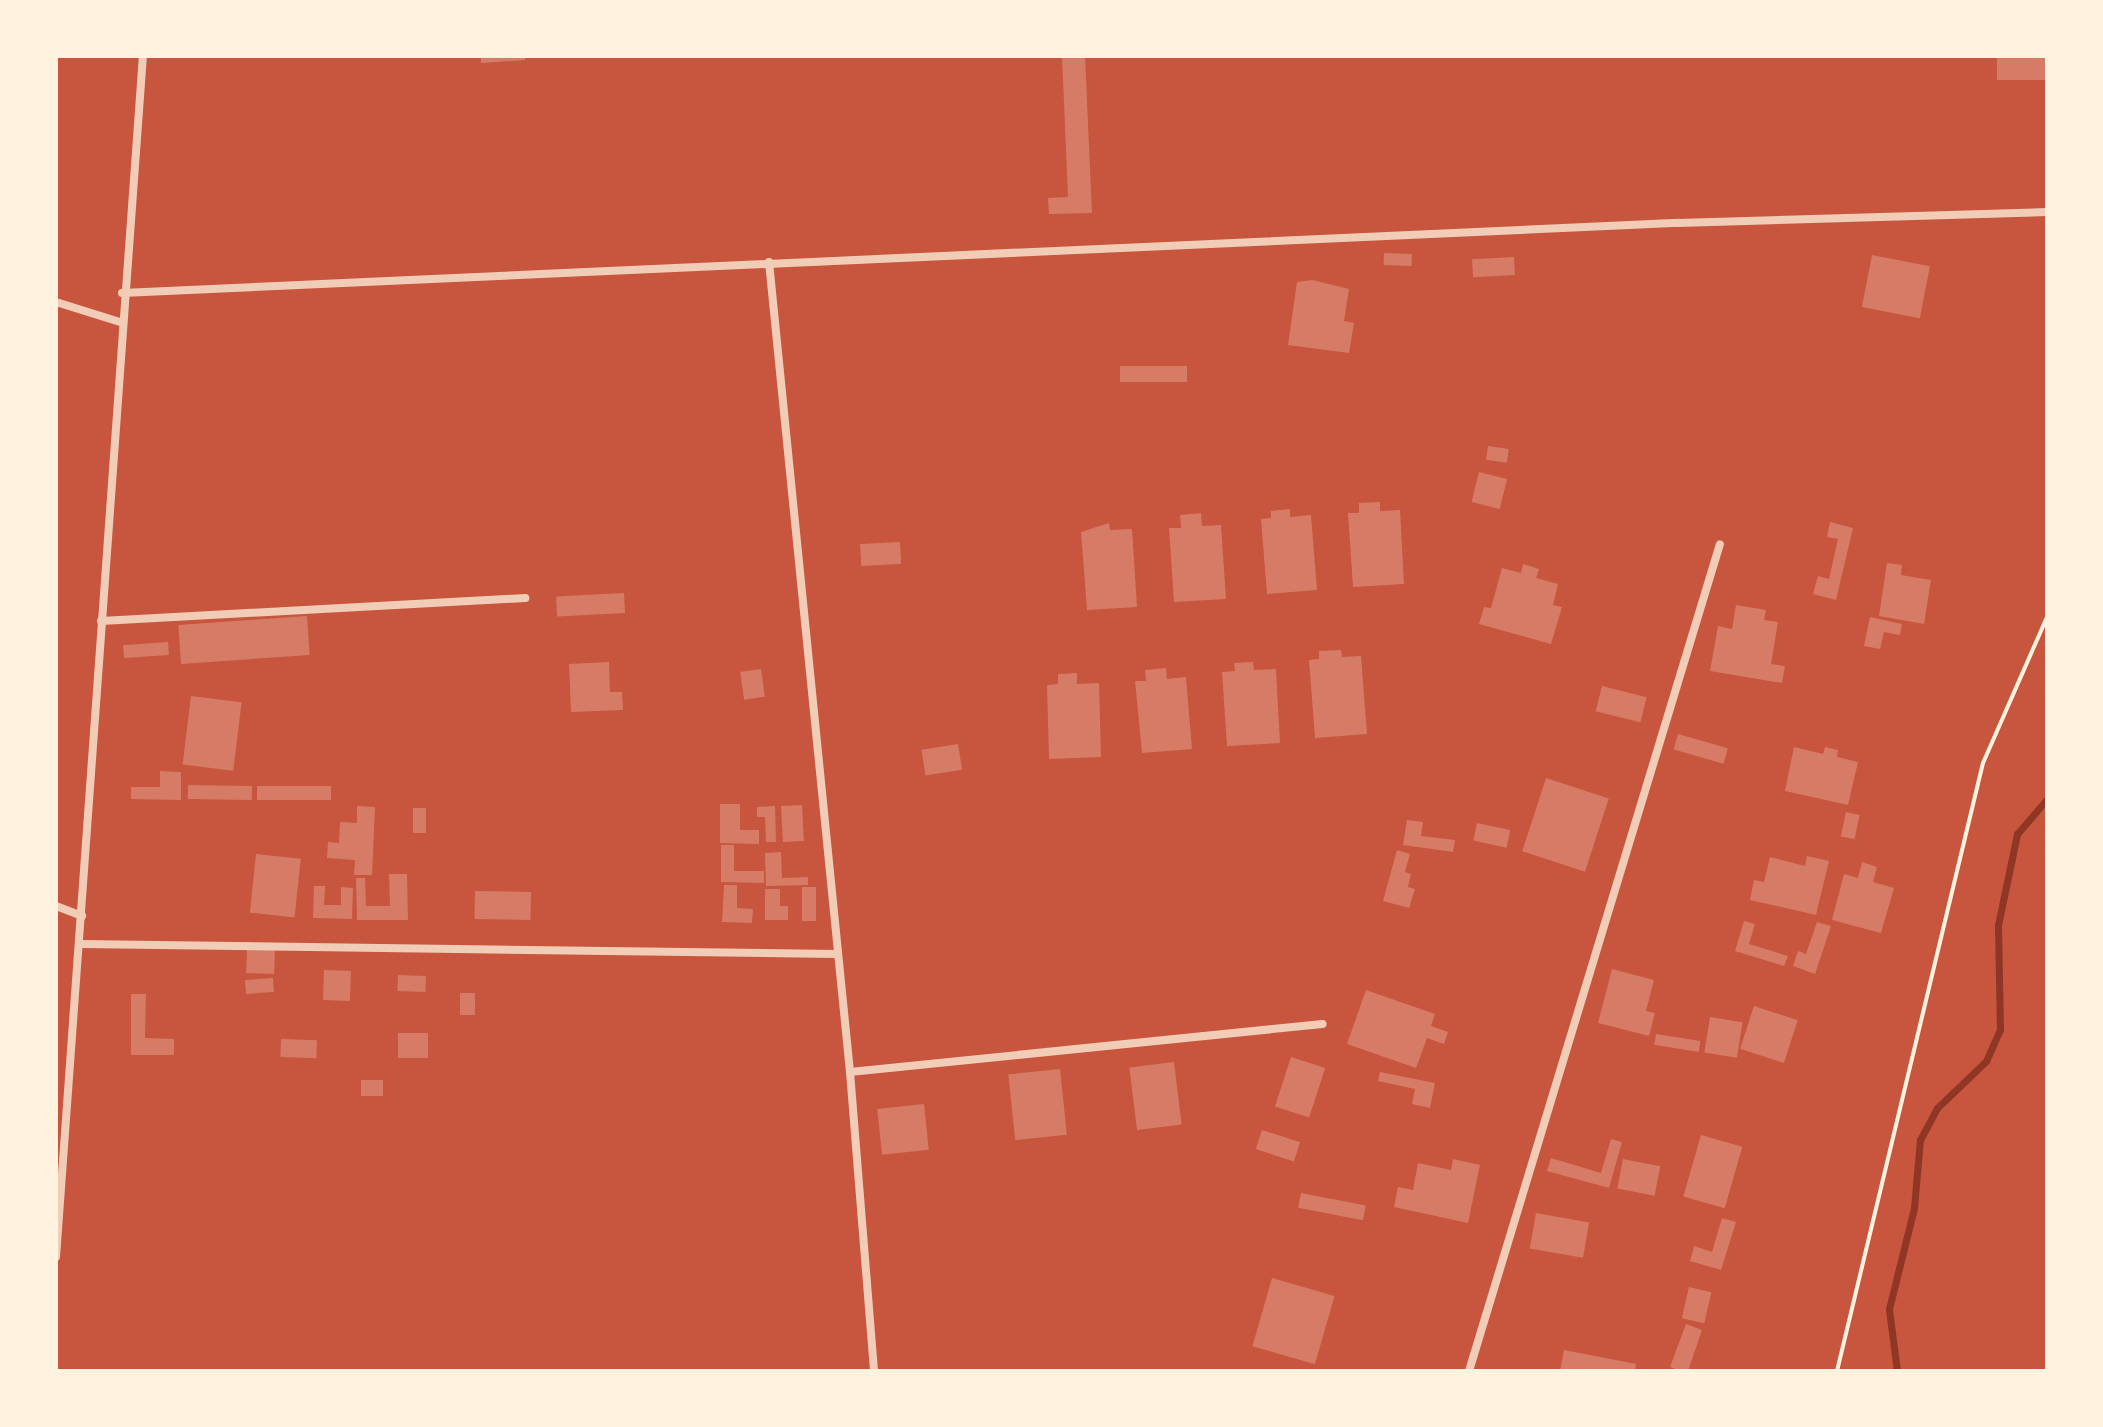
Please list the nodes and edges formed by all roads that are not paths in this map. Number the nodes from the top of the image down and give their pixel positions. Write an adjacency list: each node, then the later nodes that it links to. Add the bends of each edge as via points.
1 (143, 56): 4 (street)
2 (2047, 212): 3 (street)
3 (769, 262): 4 (street); 13 (street)
4 (122, 293): 6 (street)
5 (56, 302): 6 (street)
6 (120, 322): 9 (street)
7 (1720, 544): 18 (street)
8 (525, 598): 9 (street)
9 (101, 621): 11 (street)
10 (56, 906): 11 (street)
11 (82, 916): 12 (street)
12 (80, 944): 13 (street); 16 (street)
13 (838, 954): 15 (street)
14 (1323, 1024): 15 (street)
15 (850, 1072): 17 (street)
16 (56, 1257)
17 (874, 1371)
18 (1469, 1371)

